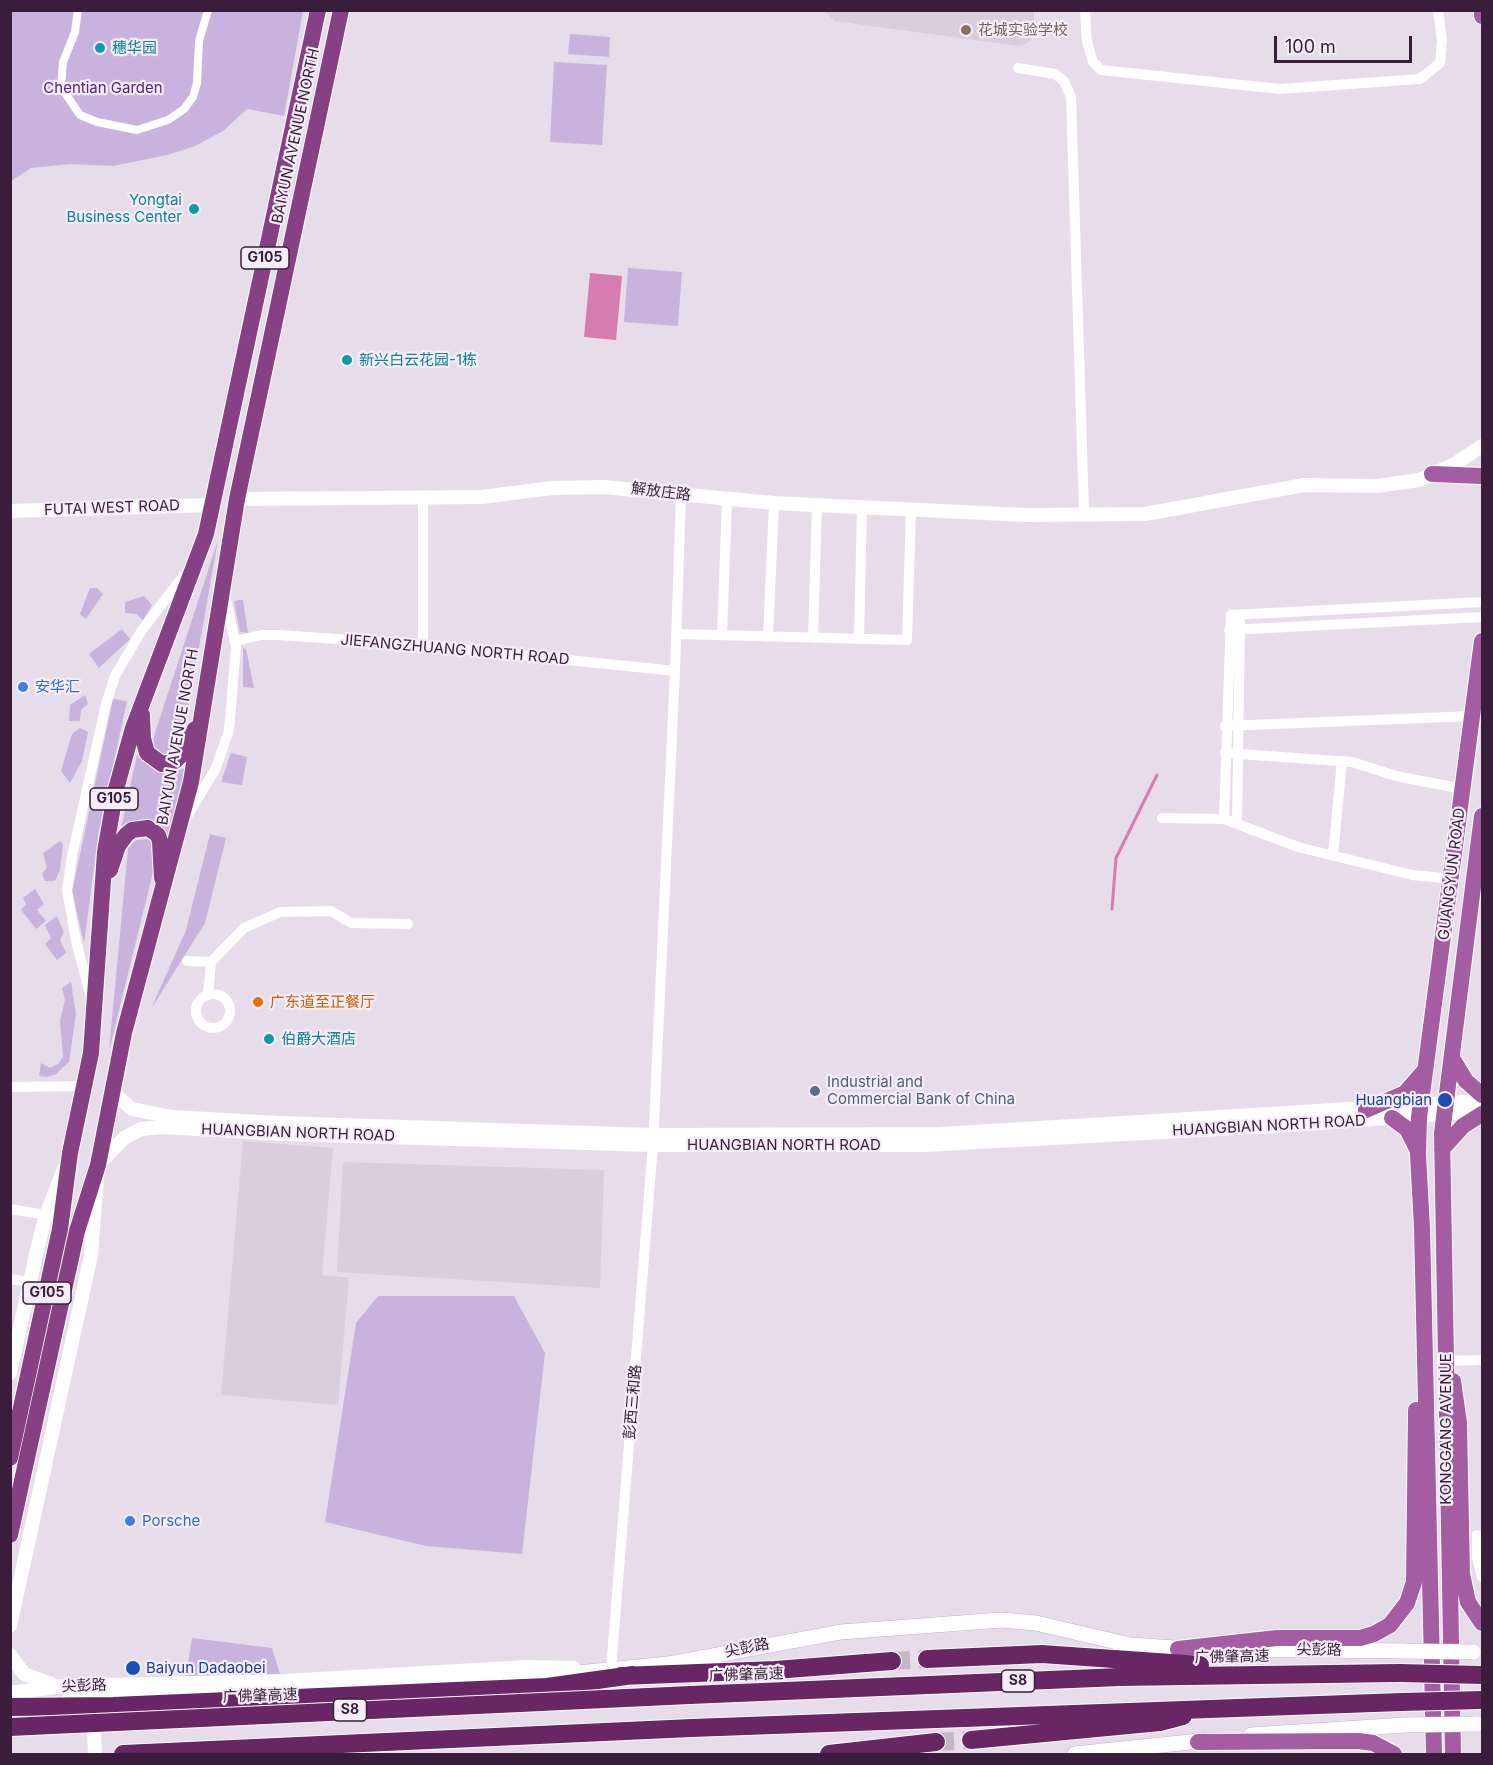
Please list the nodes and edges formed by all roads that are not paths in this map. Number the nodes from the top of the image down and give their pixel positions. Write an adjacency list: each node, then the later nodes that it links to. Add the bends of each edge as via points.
1 (78, 10): 2 (street, via 75,32 63,62 61,87 80,115 97,123 137,130 168,120 193,97 199,41)
2 (208, 10)
3 (318, 10): 18 (highway, BAIYUN AVENUE NORTH / G105)
4 (341, 10): 15 (highway, BAIYUN AVENUE NORTH / G105)
5 (1085, 10): 6 (street, via 1087,42 1093,62 1101,70 1280,89 1420,79 1440,63)
6 (1438, 10)
7 (1482, 10): 8 (main road)
8 (1482, 16)
9 (1017, 68): 23 (street, via 1055,74 1064,81 1071,97)
10 (1482, 446): 11 (street, 解放庄路)
11 (1432, 474): 12 (main road); 23 (street, 解放庄路, via 1419,480 1377,486 1304,485 1158,513)
12 (1482, 476)
13 (681, 495): 14 (street, 解放庄路, via 576,487 492,497); 16 (street, 解放庄路); 29 (street, 彭西三和路)
14 (423, 497): 15 (street, 解放庄路); 36 (street)
15 (237, 499): 25 (highway, BAIYUN AVENUE NORTH / G105)
16 (727, 500): 17 (street, 解放庄路); 30 (street)
17 (774, 503): 19 (street, 解放庄路); 31 (street)
18 (213, 505): 22 (street, FUTAI WEST ROAD); 24 (highway, BAIYUN AVENUE NORTH / G105)
19 (817, 505): 20 (street, 解放庄路); 32 (street)
20 (862, 506): 21 (street, 解放庄路); 33 (street)
21 (911, 509): 23 (street, 解放庄路, via 1026,515); 33 (street, via 907,640)
22 (10, 511)
23 (1084, 513)
24 (200, 554): 38 (highway, BAIYUN AVENUE NORTH / G105); 60 (street, via 142,630 115,676 105,704 67,890)
25 (222, 582): 34 (street); 39 (highway, BAIYUN AVENUE NORTH / G105)
26 (1482, 602): 28 (street, via 1231,615)
27 (1482, 617): 28 (street)
28 (1235, 629): 41 (street); 42 (street)
29 (677, 634): 30 (street); 37 (street, 彭西三和路)
30 (722, 635): 31 (street)
31 (768, 637): 32 (street)
32 (813, 638): 33 (street)
33 (859, 639)
34 (236, 641): 36 (street, JIEFANGZHUANG NORTH ROAD, via 279,635); 50 (street, via 225,744 212,777)
35 (1482, 641): 40 (main road, GUANGYUN ROAD)
36 (423, 645): 37 (street, JIEFANGZHUANG NORTH ROAD)
37 (675, 671): 75 (street, 彭西三和路)
38 (142, 702): 39 (highway, via 144,746 151,758 162,764 180,756); 55 (highway, BAIYUN AVENUE NORTH / G105, via 111,815)
39 (203, 714): 50 (highway, BAIYUN AVENUE NORTH / G105)
40 (1473, 716): 42 (street); 45 (main road, GUANGYUN ROAD)
41 (1225, 726): 42 (street); 43 (street)
42 (1239, 726): 49 (street)
43 (1225, 753): 44 (street); 47 (street)
44 (1342, 761): 45 (street); 51 (street)
45 (1463, 789): 53 (main road, GUANGYUN ROAD)
46 (1162, 818): 47 (street)
47 (1224, 819): 49 (street)
48 (1482, 822): 52 (main road, GUANGYUN ROAD)
49 (1237, 824): 51 (street, via 1298,847)
50 (180, 828): 54 (highway, BAIYUN AVENUE NORTH / G105)
51 (1333, 855): 53 (street, via 1412,875)
52 (1479, 873): 62 (main road, GUANGYUN ROAD)
53 (1452, 879): 61 (main road, GUANGYUN ROAD)
54 (163, 894): 55 (highway, via 160,842 152,831 142,828 126,835 118,846); 67 (highway, BAIYUN AVENUE NORTH / G105)
55 (102, 898): 60 (highway, BAIYUN AVENUE NORTH / G105)
56 (408, 924): 58 (street, via 351,923 331,911 280,912 244,928)
57 (187, 961): 58 (street)
58 (211, 962): 59 (street)
59 (207, 995)
60 (96, 1015): 65 (highway, BAIYUN AVENUE NORTH / G105)
61 (1432, 1020): 62 (main road); 64 (main road, GUANGYUN ROAD)
62 (1457, 1024): 63 (main road, GUANGYUN ROAD)
63 (1452, 1058): 68 (main road, via 1466,1082); 70 (main road, GUANGYUN ROAD)
64 (1425, 1070): 71 (main road, via 1405,1093); 72 (main road, GUANGYUN ROAD)
65 (86, 1086): 66 (street); 78 (highway, BAIYUN AVENUE NORTH / G105)
66 (10, 1087)
67 (112, 1088): 75 (street, HUANGBIAN NORTH ROAD, via 132,1109 172,1117); 79 (highway, BAIYUN AVENUE NORTH / G105)
68 (1482, 1095)
69 (1482, 1101): 70 (street, HUANGBIAN NORTH ROAD)
70 (1445, 1109): 72 (street, HUANGBIAN NORTH ROAD); 73 (street, HUANGBIAN NORTH ROAD); 76 (main road, KONGGANG AVENUE)
71 (1366, 1110): 72 (street, HUANGBIAN NORTH ROAD); 75 (street, HUANGBIAN NORTH ROAD, via 941,1134)
72 (1420, 1112): 74 (street, HUANGBIAN NORTH ROAD); 77 (main road, KONGGANG AVENUE)
73 (1482, 1113): 76 (main road)
74 (1392, 1118): 75 (street, HUANGBIAN NORTH ROAD, via 926,1145); 77 (main road, via 1407,1129)
75 (653, 1140): 79 (street, HUANGBIAN NORTH ROAD, via 286,1134 157,1127 132,1133); 104 (street, 彭西三和路)
76 (1442, 1149): 81 (main road, KONGGANG AVENUE)
77 (1418, 1151): 80 (main road, KONGGANG AVENUE)
78 (70, 1153): 83 (street); 90 (highway, BAIYUN AVENUE NORTH / G105)
79 (98, 1165): 90 (highway, BAIYUN AVENUE NORTH / G105); 94 (street, via 91,1255)
80 (1421, 1204): 81 (main road); 88 (main road, KONGGANG AVENUE)
81 (1444, 1206): 87 (main road, KONGGANG AVENUE)
82 (10, 1209): 83 (street)
83 (46, 1215): 85 (street)
84 (10, 1279): 85 (street)
85 (30, 1282): 89 (street)
86 (1482, 1360): 87 (street)
87 (1446, 1361): 97 (main road, via 1455,1389 1459,1423 1464,1590); 127 (main road, KONGGANG AVENUE)
88 (1425, 1362): 99 (main road, via 1415,1423 1413,1581 1399,1616 1390,1625 1360,1638 1277,1638); 126 (main road, KONGGANG AVENUE)
89 (10, 1374)
90 (25, 1433): 91 (highway, BAIYUN AVENUE NORTH / G105); 92 (highway, BAIYUN AVENUE NORTH / G105)
91 (10, 1458)
92 (10, 1535)
93 (1477, 1535): 96 (street)
94 (27, 1554): 95 (street); 98 (street)
95 (10, 1564)
96 (1482, 1577)
97 (1482, 1623)
98 (10, 1626)
99 (1178, 1649): 100 (main road, 尖彭路, bridge); 104 (main road, 尖彭路, via 1001,1620 841,1632 683,1662)
100 (1478, 1653)
101 (10, 1655): 109 (street, via 24,1674)
102 (927, 1659): 105 (highway, via 1042,1654)
103 (892, 1661): 106 (highway)
104 (611, 1669): 108 (main road); 109 (street, 尖彭路, via 528,1667 284,1681)
105 (1346, 1673): 107 (highway, 广佛肇高速 / S8, bridge); 117 (highway, 广佛肇高速 / S8, bridge, via 1109,1677)
106 (633, 1675): 108 (highway); 113 (highway, via 547,1687)
107 (1482, 1676)
108 (508, 1680): 112 (main road)
109 (63, 1686): 110 (street, 尖彭路)
110 (10, 1693)
111 (1482, 1700): 115 (highway, S8, bridge)
112 (10, 1701)
113 (138, 1705): 114 (highway); 121 (street, via 104,1718 94,1731)
114 (10, 1707)
115 (1214, 1707): 118 (highway, via 1160,1722); 122 (highway, S8)
116 (1479, 1724): 120 (main road, bridge, via 1289,1732)
117 (10, 1726)
118 (971, 1740)
119 (936, 1742): 123 (highway)
120 (1198, 1742): 124 (main road); 125 (main road, via 1358,1741 1373,1743)
121 (95, 1755)
122 (123, 1755)
123 (829, 1755)
124 (1075, 1755)
125 (1394, 1755)
126 (1434, 1755)
127 (1453, 1755)

